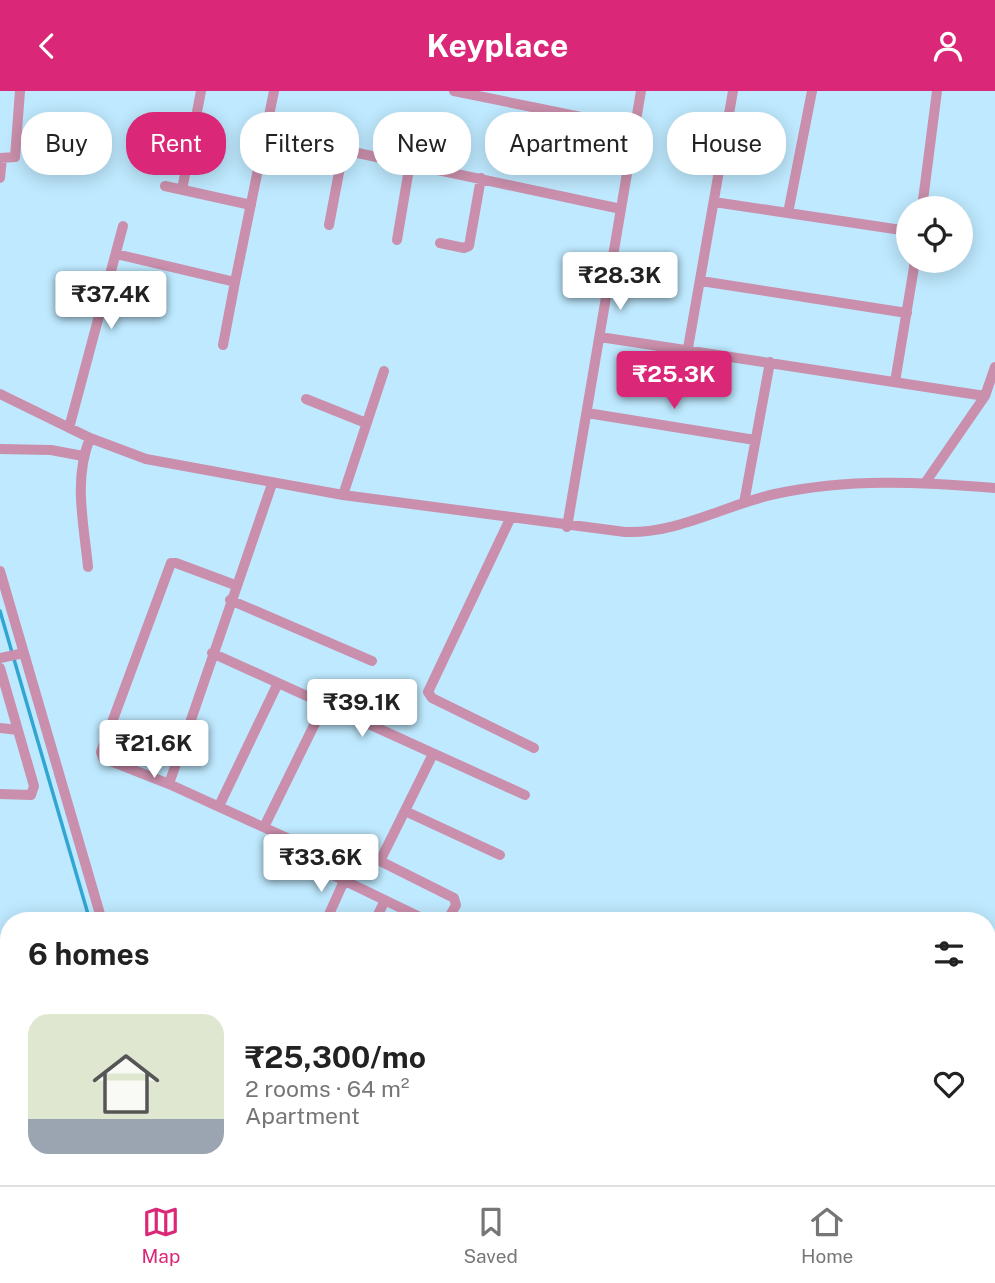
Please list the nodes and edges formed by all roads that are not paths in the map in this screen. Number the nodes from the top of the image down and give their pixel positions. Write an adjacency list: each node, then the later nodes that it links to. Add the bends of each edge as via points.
1 (20, 91): 12 (street, via 15,157)
2 (201, 91): 19 (street)
3 (274, 91): 22 (street)
4 (454, 91): 9 (street)
5 (641, 91): 10 (street)
6 (733, 91): 21 (street)
7 (811, 91): 24 (street)
8 (937, 91): 20 (street)
9 (557, 112)
10 (638, 112)
11 (373, 157): 25 (street, via 347,153 341,162)
12 (1, 158): 17 (street)
13 (408, 175): 28 (street)
14 (467, 175): 16 (street)
15 (627, 175): 23 (street)
16 (481, 178): 23 (street); 29 (street, via 469,246)
17 (0, 179)
18 (165, 186): 19 (street)
19 (183, 190): 22 (street)
20 (924, 196)
21 (714, 202): 24 (street); 32 (street)
22 (251, 205): 33 (street)
23 (621, 209): 35 (street)
24 (788, 213): 27 (street)
25 (329, 225)
26 (123, 226): 30 (street)
27 (896, 229)
28 (397, 240)
29 (440, 243)
30 (116, 254): 33 (street); 47 (street)
31 (913, 273): 34 (street)
32 (701, 281): 34 (street); 37 (street)
33 (235, 282): 36 (street)
34 (907, 313): 41 (street)
35 (600, 337): 37 (street); 45 (street)
36 (223, 345)
37 (688, 348): 38 (street)
38 (770, 362): 41 (street); 49 (street)
39 (995, 367): 43 (street)
40 (384, 371): 46 (street)
41 (895, 382): 43 (street)
42 (0, 394): 47 (street)
43 (985, 396): 52 (street)
44 (306, 399): 46 (street)
45 (587, 413): 49 (street); 58 (street)
46 (366, 423): 55 (street)
47 (69, 428): 48 (street)
48 (90, 438): 51 (street); 53 (street, via 146,459)
49 (755, 440): 56 (street)
50 (0, 449): 51 (street)
51 (83, 456): 59 (street, via 80,478)
52 (925, 483): 54 (street); 56 (street, via 814,487)
53 (272, 484): 55 (street); 61 (street)
54 (995, 488)
55 (343, 495): 57 (street)
56 (744, 503): 58 (street, via 644,533)
57 (510, 519): 58 (street); 71 (street, via 428,692)
58 (567, 527)
59 (88, 567)
60 (0, 571): 64 (street)
61 (235, 585): 62 (street); 73 (street, via 170,563 101,752 103,758)
62 (230, 600): 63 (street); 65 (street)
63 (212, 653): 67 (street); 73 (street)
64 (12, 656): 84 (street)
65 (372, 661)
66 (0, 669): 70 (street)
67 (278, 683): 68 (street); 76 (street)
68 (324, 705): 72 (street); 78 (street)
69 (0, 728): 70 (street)
70 (18, 730): 74 (street, via 34,791 26,796)
71 (534, 748)
72 (433, 754): 75 (street); 77 (street)
73 (169, 784): 76 (street)
74 (0, 794)
75 (525, 795)
76 (219, 806): 78 (street)
77 (405, 811): 80 (street); 81 (street)
78 (264, 827): 82 (street, via 300,844 306,863)
79 (338, 842): 81 (street)
80 (500, 855)
81 (380, 860): 88 (street, via 454,898)
82 (344, 881): 83 (street); 85 (street)
83 (385, 900): 86 (street); 87 (street)
84 (99, 912)
85 (330, 912)
86 (379, 912)
87 (410, 912)
88 (452, 912)

